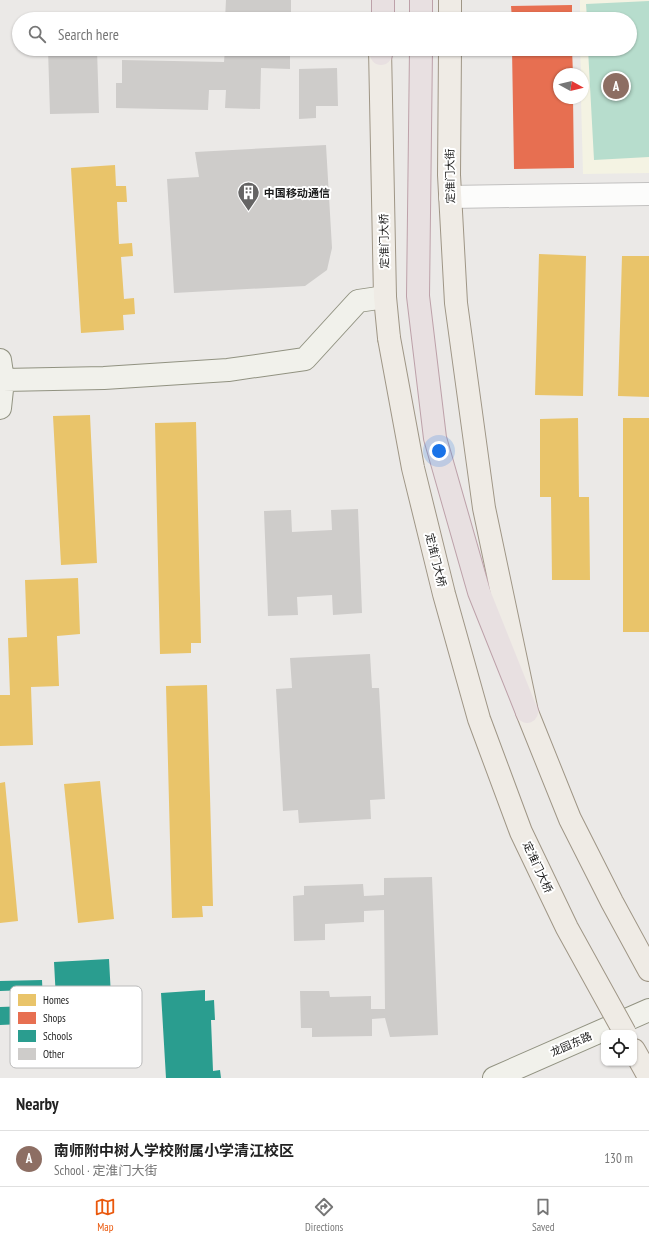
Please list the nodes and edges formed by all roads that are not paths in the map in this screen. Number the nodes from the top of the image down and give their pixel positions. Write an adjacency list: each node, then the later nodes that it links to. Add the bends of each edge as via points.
1 (374, 0): 5 (main road)
2 (383, 0): 6 (highway)
3 (421, 0): 7 (highway)
4 (450, 0): 8 (main road)
5 (375, 12)
6 (382, 12)
7 (421, 12)
8 (450, 12)
9 (381, 56): 14 (main road, 定淮门大桥)
10 (421, 56): 17 (highway, via 418,296 435,438 479,592)
11 (450, 56): 13 (main road, 定淮门大街)
12 (649, 194): 13 (street)
13 (450, 197): 17 (main road, 定淮门大街, via 456,303 484,508)
14 (385, 297): 15 (street, via 358,301 305,359 228,370 104,378); 20 (main road, 定淮门大桥, bridge, via 389,338 413,468 444,594 479,719 521,832 567,928)
15 (2, 370): 16 (street)
16 (0, 408)
17 (527, 712): 18 (main road, via 570,818)
18 (649, 970)
19 (649, 1010): 23 (street, 龙园东路)
20 (623, 1030)
21 (637, 1055): 22 (main road)
22 (649, 1077)
23 (494, 1078)

